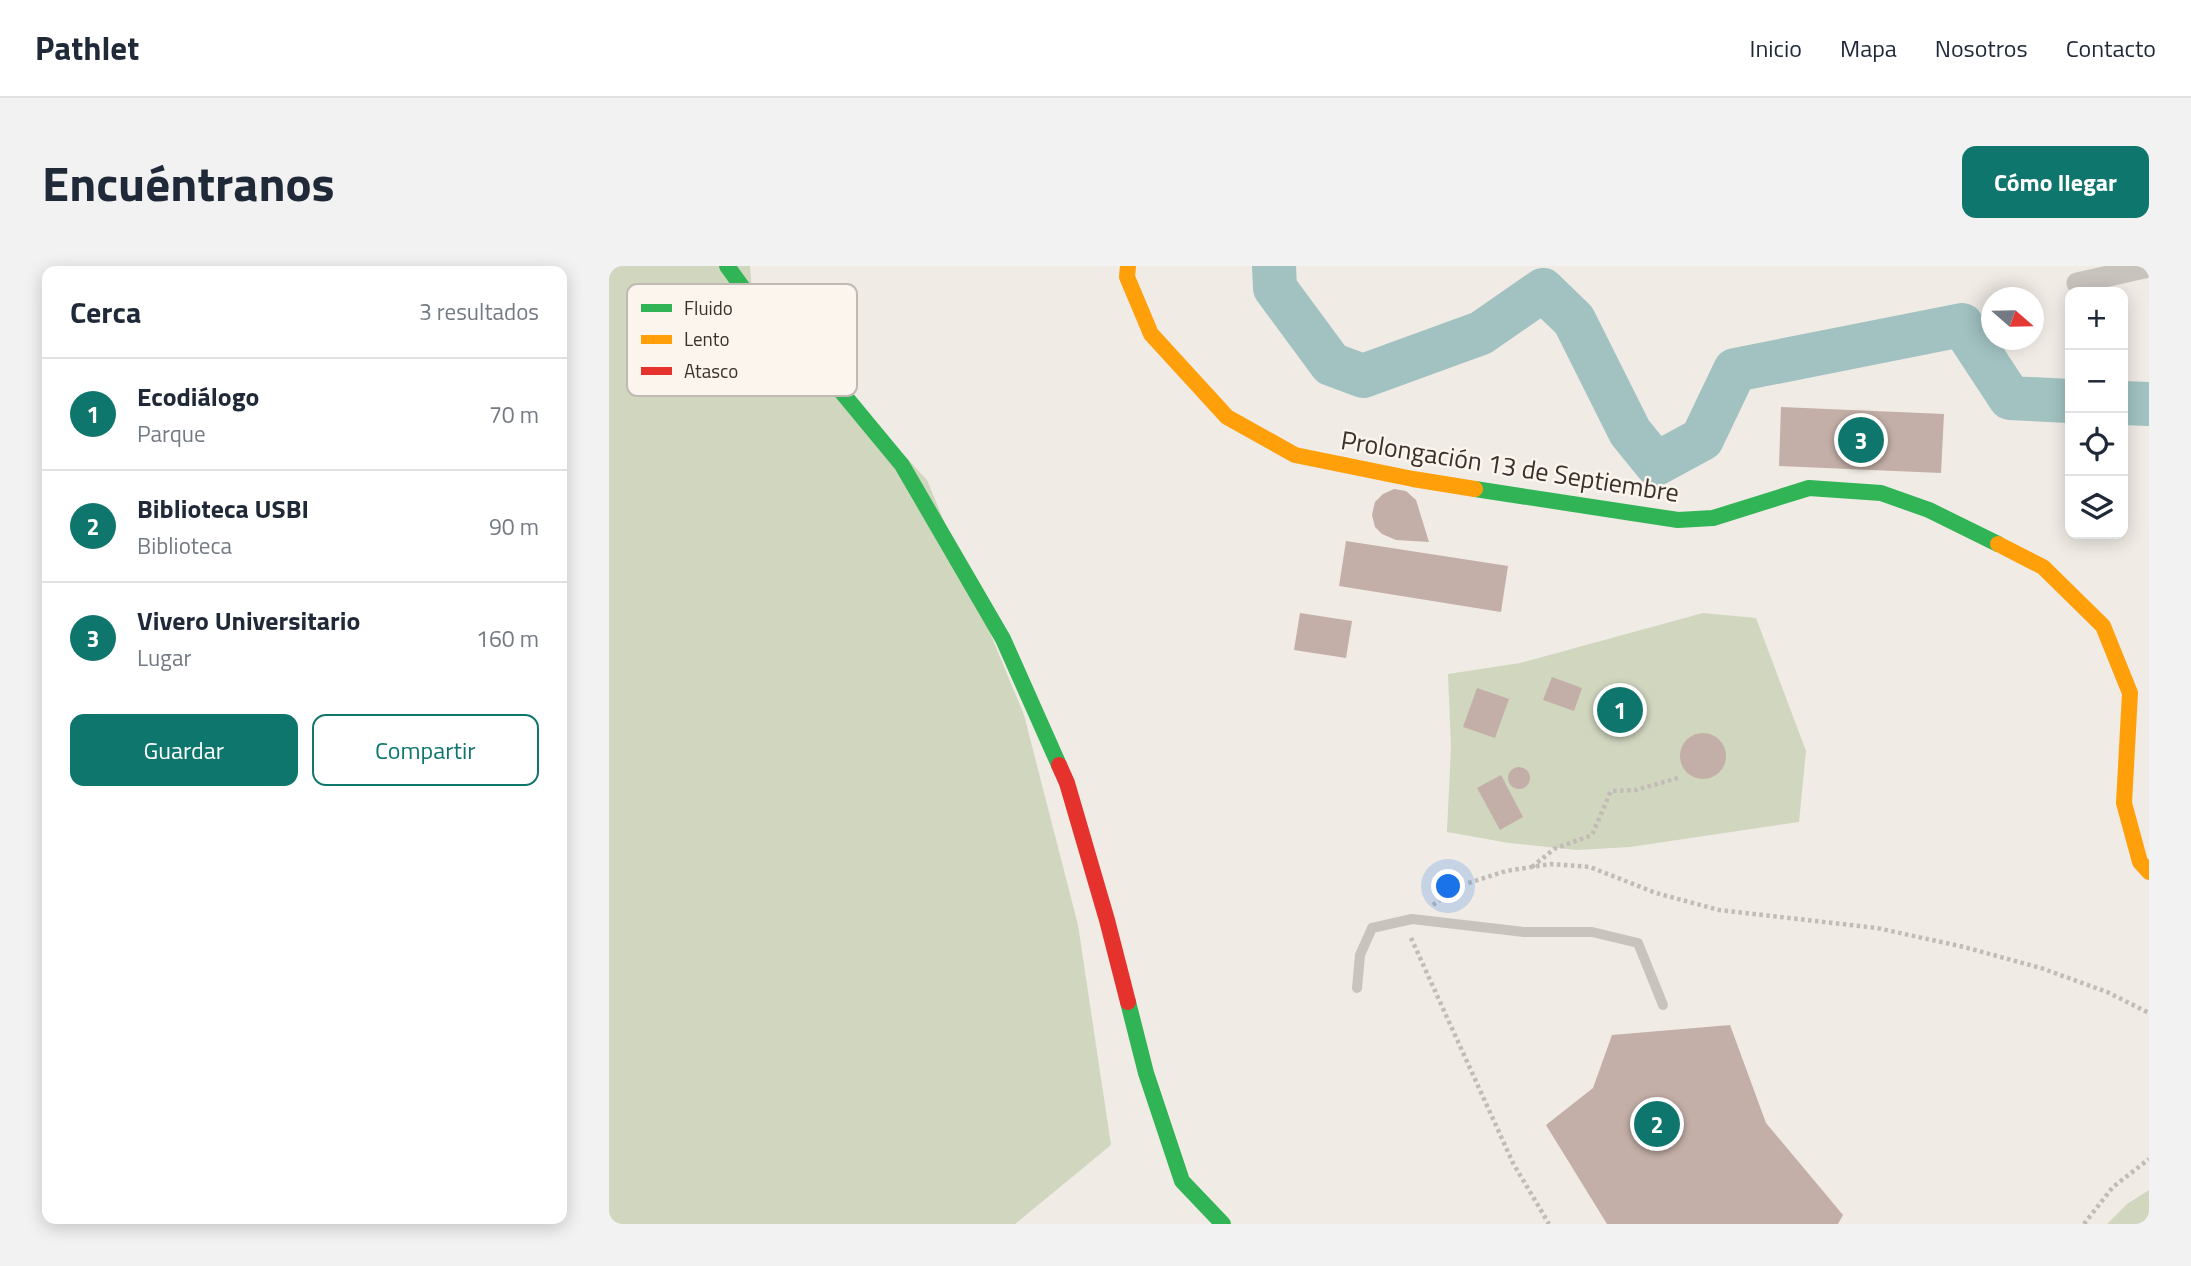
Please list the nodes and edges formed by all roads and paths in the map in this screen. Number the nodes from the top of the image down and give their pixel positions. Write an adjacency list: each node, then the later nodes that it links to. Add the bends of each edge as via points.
1 (727, 266): 5 (street)
2 (1128, 266): 9 (street, Prolongación 13 de Septiembre, via 1127,277 1150,334 1227,417 1295,455 1413,479 1678,520 1713,518 1809,488 1881,493 1929,510 2043,567 2102,626 2130,693 2124,803 2140,862)
3 (2149, 267): 4 (street)
4 (2077, 283)
5 (740, 284)
6 (845, 396): 16 (street, via 902,465 1003,639 1067,783 1146,1073 1182,1181)
7 (1681, 777): 8 (path, via 1636,790 1611,791 1592,835 1554,849)
8 (1532, 867): 10 (path, via 1459,886); 14 (path, via 1590,867 1656,893 1719,910 1877,928 1964,947 2041,968)
9 (2149, 873)
10 (1412, 919): 12 (lane, via 1372,928 1360,955); 13 (lane, via 1524,932 1592,932 1638,943)
11 (1411, 938): 17 (path, via 1513,1163)
12 (1357, 988)
13 (1663, 1005)
14 (2149, 1013)
15 (2149, 1159): 18 (path, via 2113,1187)
16 (1223, 1224)
17 (1549, 1224)
18 (2084, 1224)

